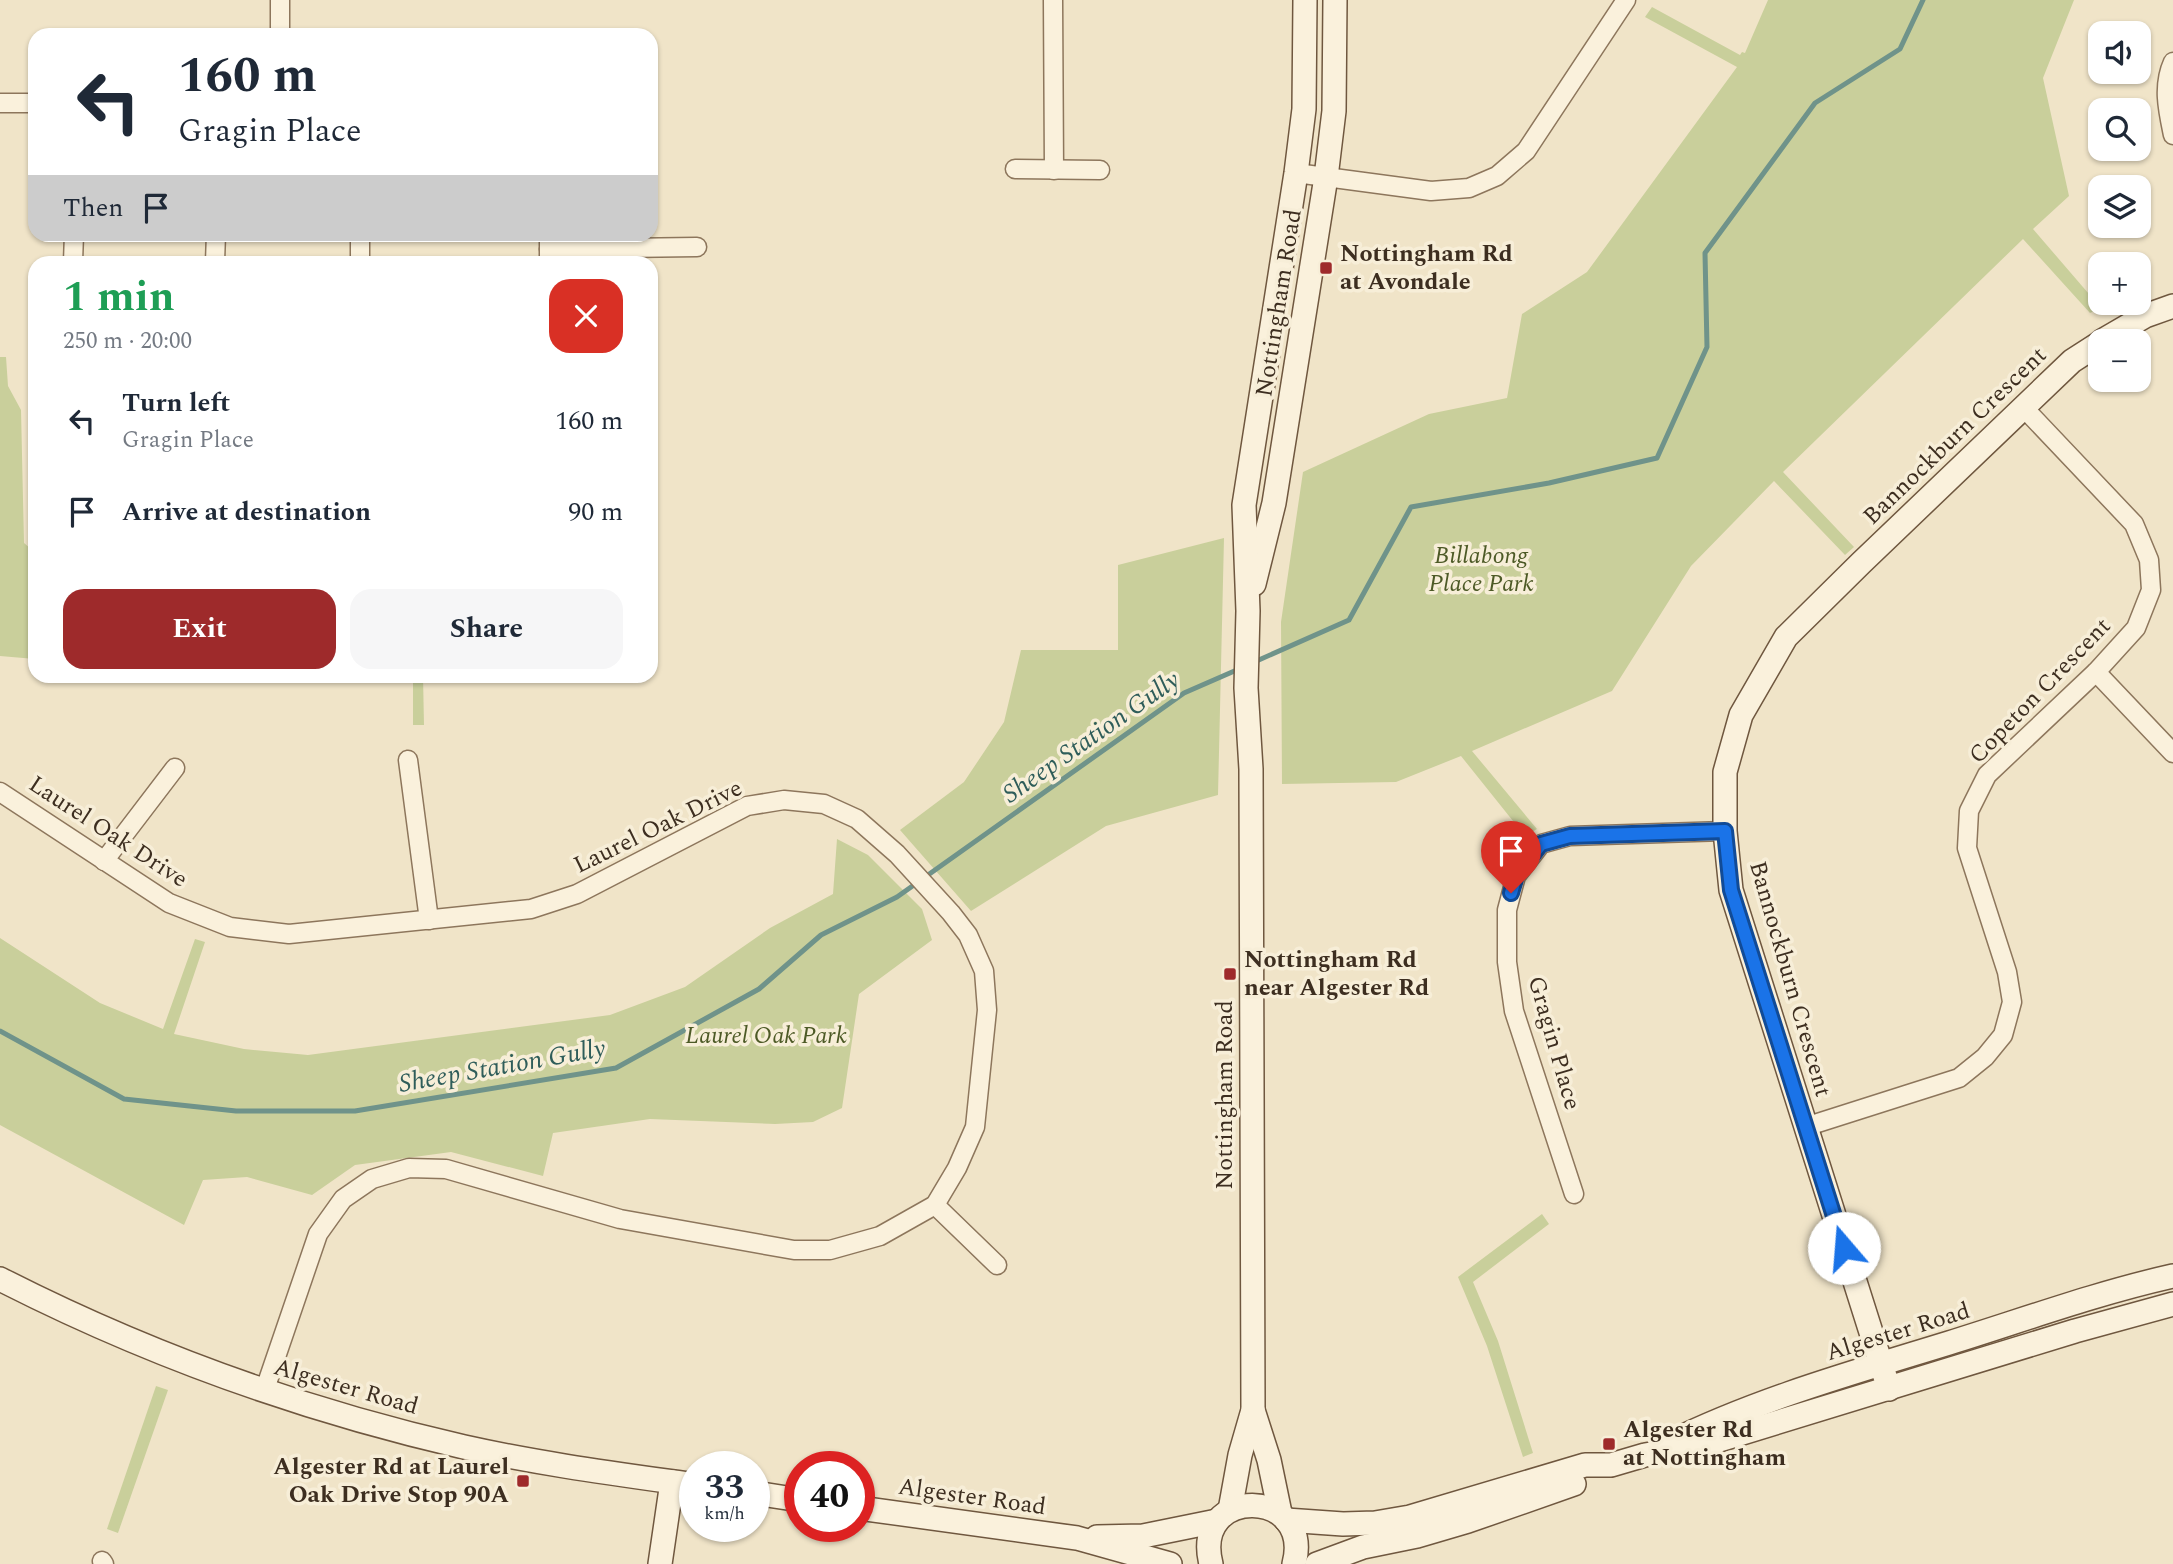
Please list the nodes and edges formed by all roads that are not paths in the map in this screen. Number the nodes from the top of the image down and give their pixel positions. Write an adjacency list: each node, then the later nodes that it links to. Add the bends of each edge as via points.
1 (280, 0): 6 (street)
2 (1053, 0): 12 (street)
3 (1305, 0): 14 (street, Nottingham Road, via 1304,109)
4 (1335, 0): 15 (street, Nottingham Road, via 1334,111)
5 (1626, 0): 15 (street, via 1526,151 1497,176 1469,188 1431,191)
6 (280, 28)
7 (2173, 62): 10 (street, via 2166,104)
8 (0, 103): 9 (street)
9 (28, 103)
10 (2173, 135)
11 (1015, 169): 12 (street)
12 (1054, 170): 13 (street)
13 (1100, 170)
14 (1296, 173): 15 (street); 22 (street, Nottingham Road, via 1244,505)
15 (1326, 177): 22 (street, Nottingham Road, via 1274,503)
16 (697, 247): 17 (street)
17 (549, 249)
18 (2173, 306): 19 (street, Bannockburn Crescent)
19 (2124, 329)
20 (2088, 351): 21 (street, Bannockburn Crescent)
21 (2024, 408): 23 (street, Copeton Crescent, via 2134,524 2149,560 2151,590 2136,628); 28 (street, Bannockburn Crescent, via 1786,637 1741,715 1724,772)
22 (1248, 611): 41 (street, Nottingham Road)
23 (2096, 672): 24 (street); 31 (street, Copeton Crescent, via 1987,775 1969,811 1967,849 2007,972 2012,1002 2003,1035 1959,1078)
24 (2173, 753)
25 (408, 760): 30 (street)
26 (175, 768): 29 (street)
27 (0, 792): 29 (street, Laurel Oak Drive)
28 (1725, 831): 31 (street, Bannockburn Crescent, via 1731,890); 32 (street, Gragin Place, via 1570,836 1541,844 1516,876 1507,910 1507,962 1514,1011)
29 (104, 861): 30 (street, Laurel Oak Drive, via 169,903 230,927 289,934)
30 (429, 920): 33 (street, Laurel Oak Drive, via 531,909 577,894 747,806 784,800 824,804 857,819 897,854 968,935 984,971 987,1010 975,1127)
31 (1805, 1127): 38 (street, Bannockburn Crescent)
32 (1574, 1194)
33 (935, 1205): 34 (street); 40 (street, Laurel Oak Drive, via 880,1237 830,1250 794,1250 620,1219 446,1169 409,1168 373,1179 343,1199 318,1234)
34 (997, 1265)
35 (2173, 1276): 38 (street, Algester Road)
36 (0, 1279): 40 (street, Algester Road, via 135,1342)
37 (2173, 1304): 39 (street, Algester Road)
38 (1881, 1364): 39 (street, Bannockburn Crescent); 42 (street, Algester Road, via 1782,1396)
39 (1889, 1389): 42 (street, Algester Road, via 1703,1445)
40 (264, 1391): 44 (street, Algester Road, via 463,1447)
41 (1253, 1410): 47 (street, Nottingham Road); 48 (street, Nottingham Road)
42 (1644, 1455): 43 (street, Algester Road)
43 (1611, 1465): 48 (street, Algester Road, via 1585,1465 1422,1514 1375,1523); 54 (street, Algester Road, via 1589,1479 1468,1521 1363,1547)
44 (671, 1482): 45 (street, Algester Road); 50 (street)
45 (679, 1483)
46 (875, 1510): 49 (street, Algester Road)
47 (1224, 1515): 48 (street, Algester Road, via 1242,1505 1256,1504); 49 (street, Algester Road, via 1143,1536); 52 (street, Nottingham Road, via 1210,1534)
48 (1283, 1517): 53 (street, Nottingham Road, via 1294,1533)
49 (1077, 1538): 51 (street, Algester Road)
50 (660, 1564)
51 (1170, 1564)
52 (1210, 1564)
53 (1294, 1564)
54 (1317, 1564)

